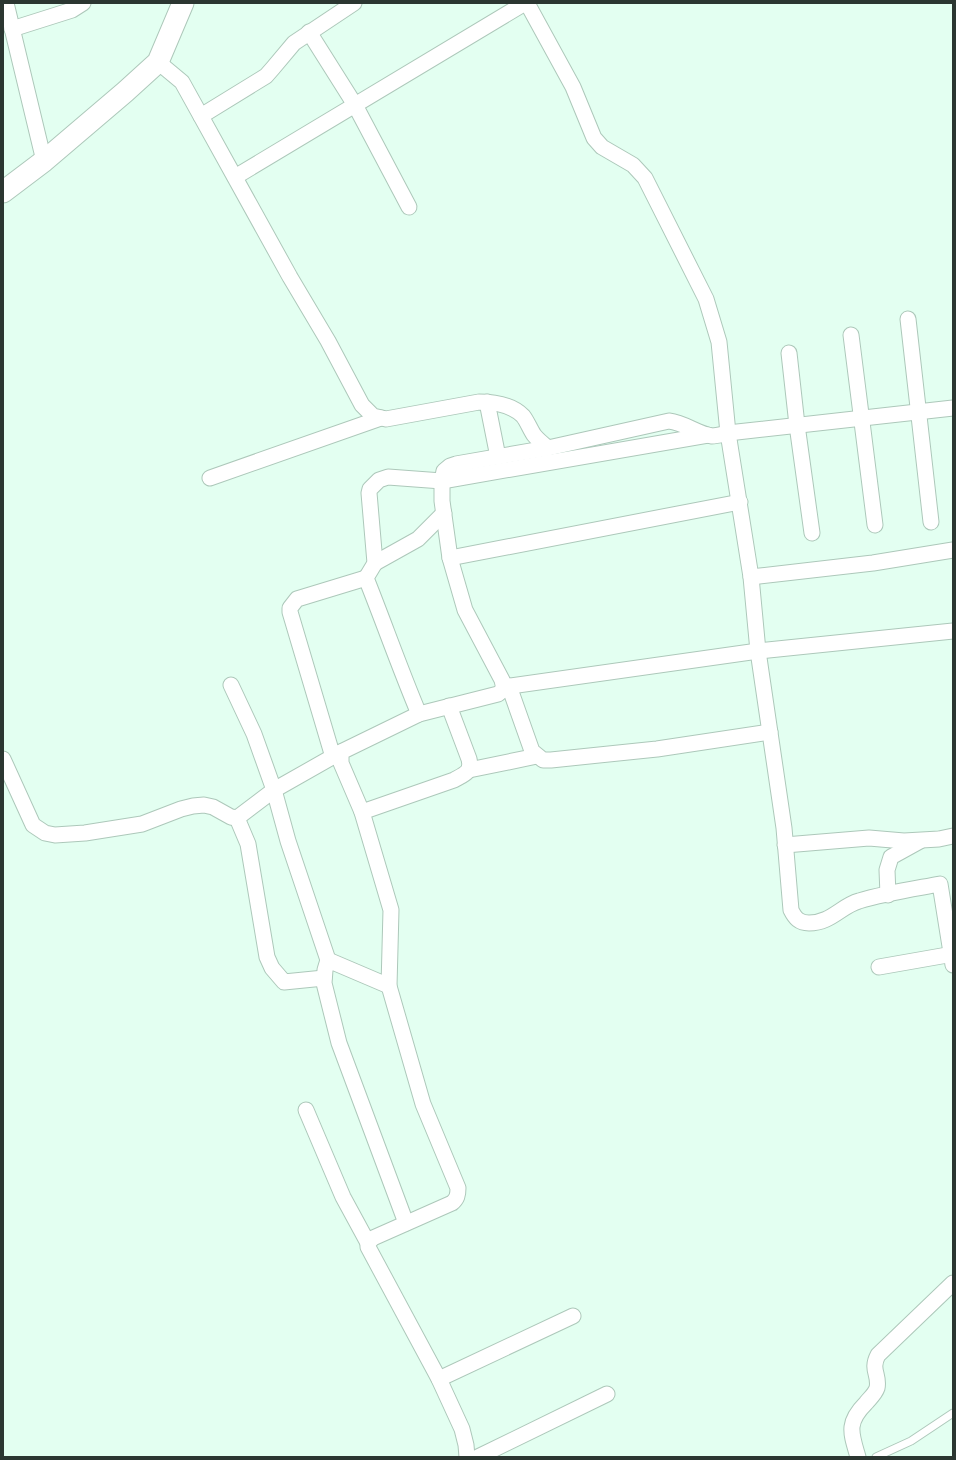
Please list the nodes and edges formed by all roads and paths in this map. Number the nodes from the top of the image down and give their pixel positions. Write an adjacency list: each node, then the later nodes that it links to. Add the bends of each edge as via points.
1 (6, 3): 6 (street)
2 (83, 3): 6 (street, via 72,10)
3 (183, 3): 8 (main road)
4 (354, 3): 7 (street)
5 (526, 3): 9 (street); 24 (street, via 573,87 594,138 602,147 633,165 645,178 706,299 719,342)
6 (12, 29): 11 (street)
7 (309, 32): 9 (street); 10 (street, via 294,43 266,76)
8 (158, 62): 10 (street, via 182,82); 11 (main road)
9 (355, 105): 12 (street); 14 (street)
10 (201, 116): 12 (street)
11 (44, 161): 13 (main road)
12 (235, 177): 21 (street, via 362,405 373,416)
13 (3, 192)
14 (410, 207)
15 (908, 319): 20 (street)
16 (851, 335): 22 (street)
17 (789, 353): 23 (street)
18 (487, 402): 21 (street); 26 (street, via 515,409 535,437); 27 (street)
19 (953, 408): 20 (street)
20 (918, 412): 22 (street); 32 (street)
21 (381, 418): 28 (street)
22 (862, 418): 23 (street); 33 (street)
23 (797, 425): 24 (street); 34 (street)
24 (728, 433): 25 (street); 30 (street)
25 (709, 435): 26 (street, via 679,422 669,421); 29 (street)
26 (548, 448): 27 (street)
27 (498, 457): 29 (street, via 450,466 444,471)
28 (210, 478)
29 (442, 481): 31 (street); 37 (street, via 388,477 379,480 370,488)
30 (740, 502): 36 (street); 38 (street)
31 (444, 513): 36 (street); 37 (street, via 418,539)
32 (931, 522)
33 (875, 525)
34 (812, 533)
35 (953, 550): 38 (street, via 874,563)
36 (450, 558): 43 (street, via 465,610)
37 (375, 563): 39 (street)
38 (751, 577): 41 (street)
39 (366, 578): 45 (street); 47 (street, via 297,599 290,608)
40 (953, 631): 41 (street)
41 (758, 651): 43 (street); 46 (street)
42 (231, 685): 51 (street, via 254,734)
43 (507, 686): 44 (street, via 498,694); 48 (street, via 532,751)
44 (449, 706): 45 (street); 50 (street, via 469,759)
45 (419, 714): 47 (street)
46 (770, 732): 48 (street, via 657,749 551,760 543,760); 56 (street)
47 (337, 754): 51 (street); 52 (street)
48 (537, 756): 50 (street)
49 (3, 759): 53 (street, via 33,825 45,833 85,833 142,824 181,809 204,805 213,807 231,818)
50 (469, 770): 52 (street, via 454,780)
51 (274, 790): 53 (street); 60 (street, via 288,841)
52 (362, 812): 63 (street, via 391,910)
53 (237, 818): 62 (street, via 248,844 267,957 272,968 284,982)
54 (953, 836): 55 (street)
55 (924, 839): 56 (street, via 904,841 869,838); 58 (street, via 891,857 887,870)
56 (785, 845): 58 (street, via 791,910 799,921 822,921 857,901)
57 (947, 883): 58 (street); 59 (street)
58 (888, 894)
59 (952, 958): 61 (street)
60 (328, 960): 62 (street); 63 (street)
61 (879, 967)
62 (324, 978): 65 (street, via 339,1043)
63 (389, 986): 65 (street, via 423,1104 458,1188 456,1200 452,1203)
64 (306, 1110): 66 (street, via 343,1197)
65 (406, 1223): 66 (street)
66 (368, 1242): 69 (street, via 369,1250)
67 (953, 1283): 74 (street, via 878,1355 874,1368 877,1386 875,1392 856,1412 853,1421 852,1434)
68 (573, 1316): 69 (street)
69 (439, 1379): 72 (street, via 462,1429)
70 (607, 1394): 73 (street)
71 (953, 1412): 75 (lane, via 911,1441)
72 (467, 1457)
73 (478, 1457)
74 (858, 1457)
75 (876, 1457)

